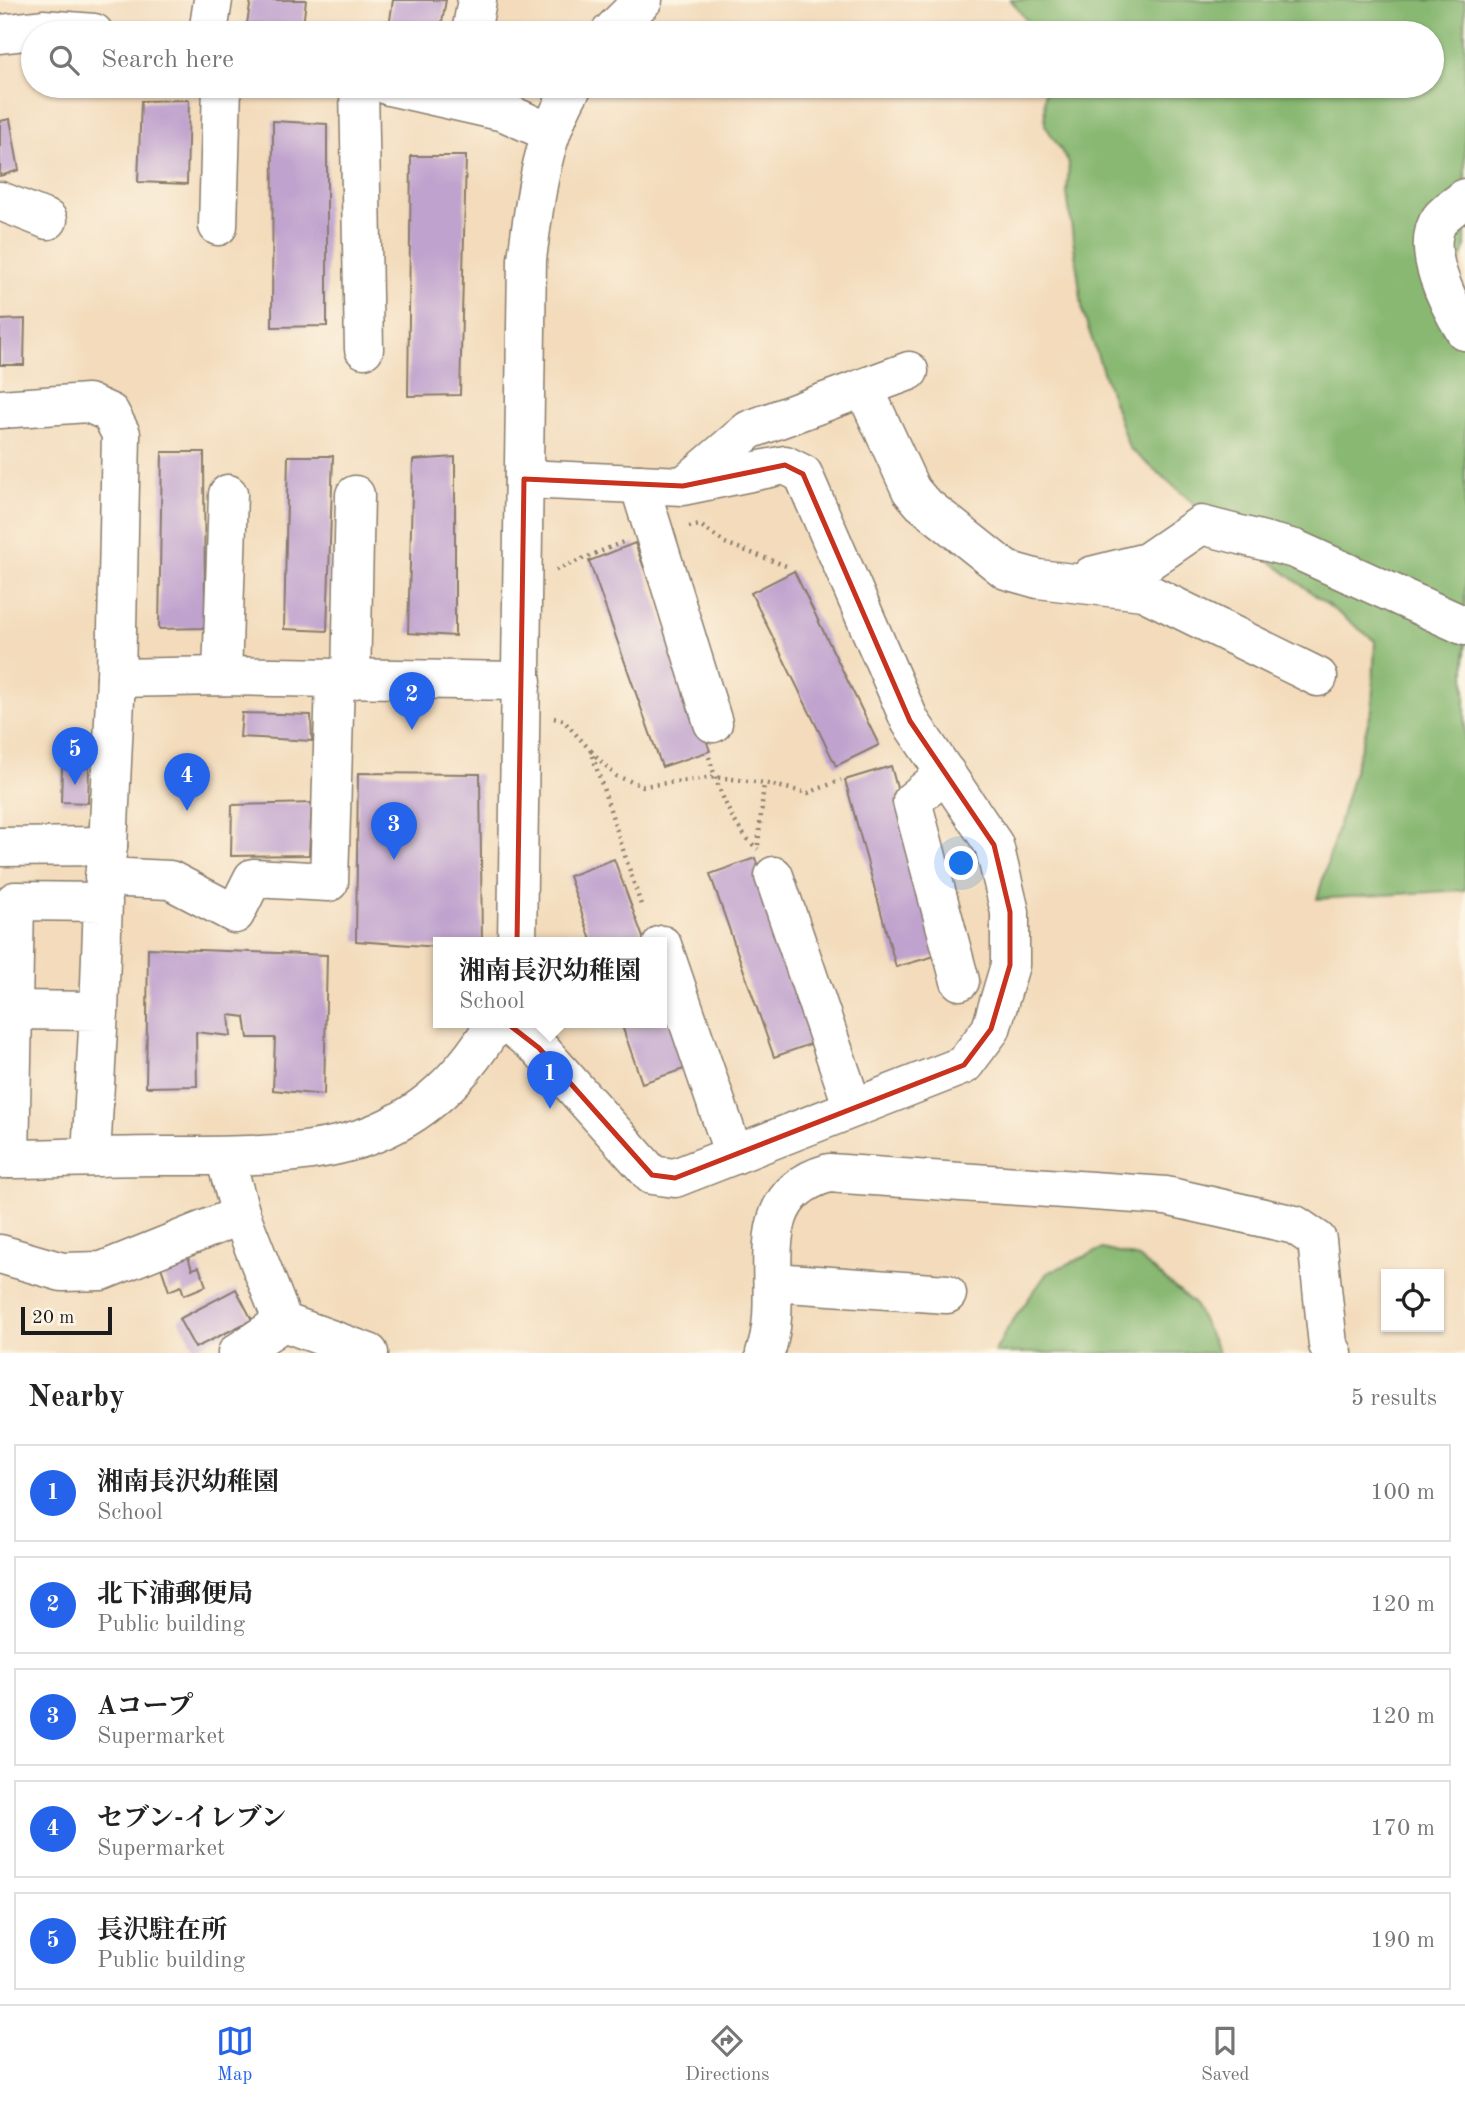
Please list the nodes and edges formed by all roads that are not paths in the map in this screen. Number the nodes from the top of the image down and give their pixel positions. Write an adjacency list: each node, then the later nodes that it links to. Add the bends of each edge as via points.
1 (214, 0): 4 (street)
2 (477, 0): 5 (street)
3 (643, 0): 6 (street)
4 (210, 21)
5 (473, 21)
6 (622, 21)
7 (21, 32): 8 (street)
8 (0, 34)
9 (222, 98): 17 (street)
10 (359, 98): 19 (street)
11 (471, 98): 13 (street)
12 (567, 98): 13 (street)
13 (551, 133): 23 (street, via 537,179 527,259)
14 (1465, 198): 18 (street, via 1439,220 1432,246 1446,299)
15 (0, 201): 16 (street)
16 (48, 219)
17 (218, 226)
18 (1465, 331)
19 (365, 349)
20 (909, 371): 21 (street)
21 (864, 388): 25 (street, via 749,430); 28 (street, via 911,490 922,503 1006,570)
22 (0, 409): 32 (street, via 88,403 110,413 121,434)
23 (524, 479): 24 (street); 34 (street)
24 (639, 484): 25 (street); 35 (street)
25 (683, 486): 36 (street, via 785,465 803,474 910,721)
26 (228, 494): 30 (street)
27 (355, 495): 33 (street)
28 (1069, 582): 29 (street, via 1147,562 1201,525 1295,549); 31 (street, via 1143,592)
29 (1465, 626)
30 (222, 676): 32 (street); 33 (street)
31 (1318, 677)
32 (116, 678): 38 (street)
33 (343, 680): 34 (street); 38 (street, via 328,882 253,878 235,914 170,880 104,877)
34 (522, 698): 40 (street)
35 (711, 740)
36 (946, 773): 42 (street, via 912,801); 47 (street, via 994,845 1010,912 1010,965 991,1029 964,1065)
37 (0, 846): 38 (street)
38 (108, 846)
39 (774, 876): 47 (street)
40 (517, 937)
41 (667, 963): 48 (street)
42 (960, 981)
43 (13, 1010): 44 (street); 44 (street, via 15,901 103,902); 51 (street)
44 (99, 1011): 49 (street)
45 (491, 1028): 50 (street, via 456,1078 414,1116 365,1139 316,1151)
46 (513, 1028): 48 (street, via 539,1048 652,1175 675,1178)
47 (853, 1108): 48 (street)
48 (734, 1155)
49 (91, 1156): 50 (street); 51 (street)
50 (225, 1157): 52 (street)
51 (5, 1159)
52 (241, 1215): 53 (street, via 103,1271 62,1272); 56 (street)
53 (0, 1254)
54 (773, 1282): 55 (street); 59 (street, via 772,1335); 60 (street, via 774,1227 787,1196 809,1179 830,1173 1166,1196 1294,1225 1317,1240)
55 (947, 1294)
56 (283, 1322): 57 (street); 58 (street)
57 (237, 1353)
58 (369, 1353)
59 (765, 1353)
60 (1332, 1353)

